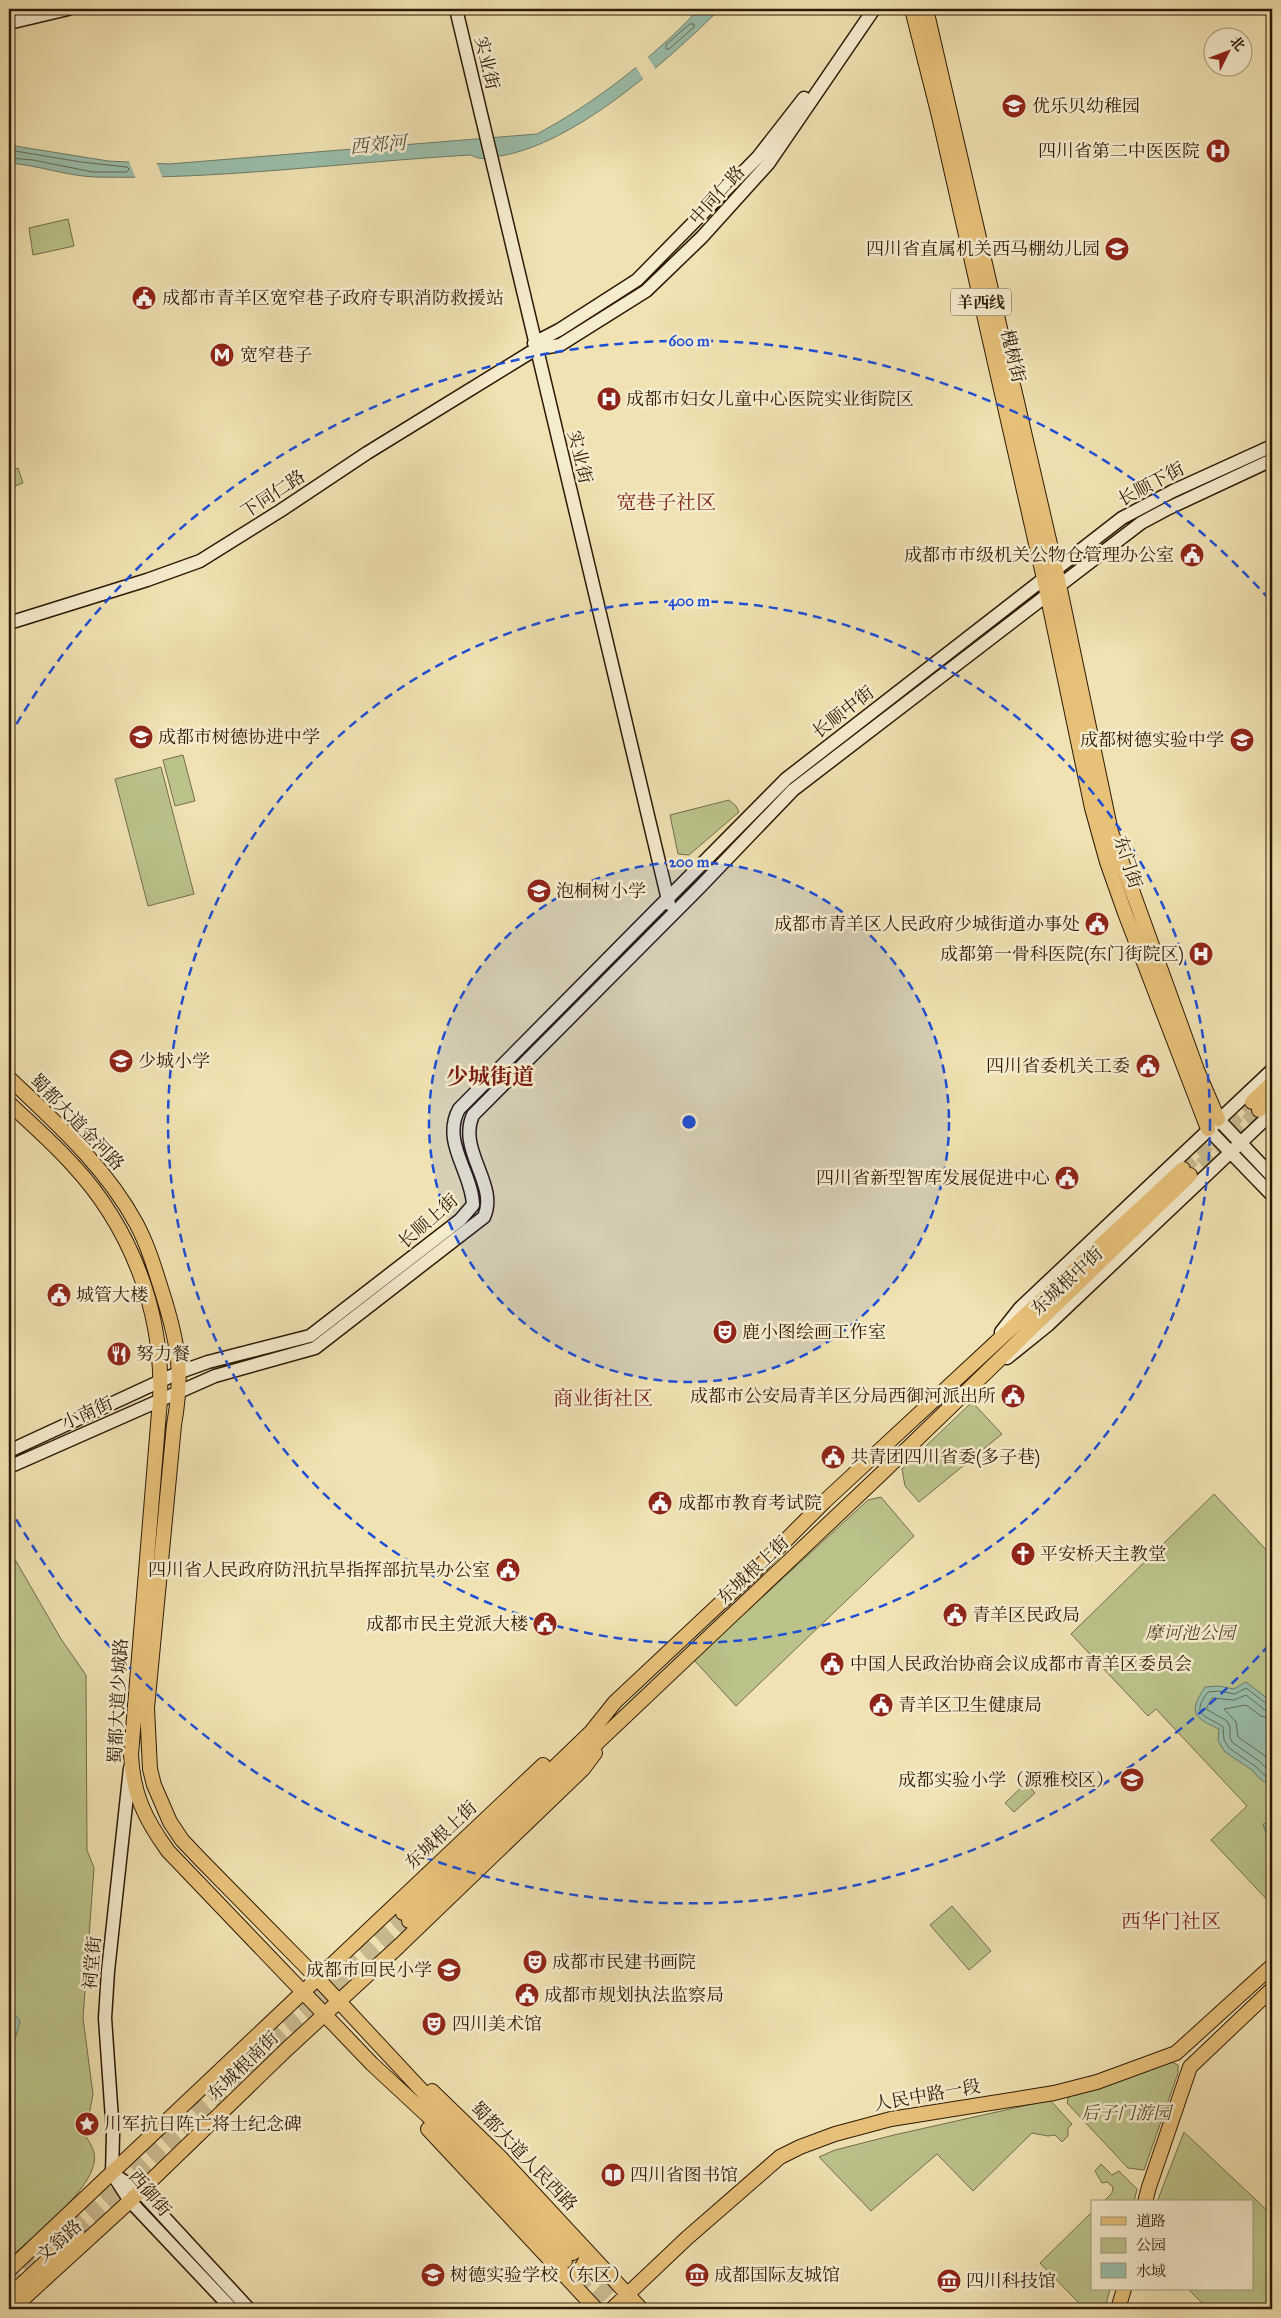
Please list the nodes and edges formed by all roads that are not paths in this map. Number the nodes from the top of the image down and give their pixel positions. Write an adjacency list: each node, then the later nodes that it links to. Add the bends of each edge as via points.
1 (68, 9): 7 (main road)
2 (456, 9): 8 (main road, 实业街)
3 (864, 9): 8 (main road, 下同仁路, via 811,88 758,157 637,280)
4 (874, 9): 8 (main road, 中同仁路, via 768,164 702,237 646,290 560,345)
5 (912, 9): 12 (main road, 槐树街 / 羊西线)
6 (926, 9): 11 (main road, 槐树街 / 羊西线)
7 (9, 23)
8 (535, 346): 15 (main road, 下同仁路, via 200,561); 16 (main road, 实业街)
9 (1272, 446): 11 (main road, 长顺下街, via 1135,510)
10 (1272, 460): 13 (main road, 长顺下街, via 1142,523)
11 (1056, 570): 12 (main road, 长顺中街); 13 (main road, 槐树街 / 羊西线)
12 (1044, 579): 14 (main road, 槐树街 / 羊西线); 16 (main road, 长顺中街, via 786,779)
13 (1059, 586): 14 (main road, 长顺中街); 24 (main road, 东门街, via 1111,832 1197,1070)
14 (1047, 595): 17 (main road, 长顺中街, via 793,790); 24 (main road, 东门街, via 1092,808 1107,862)
15 (9, 623)
16 (668, 899): 17 (main road, 实业街); 31 (main road, 长顺上街, via 459,1109 453,1124 453,1138 473,1199 470,1211 310,1336)
17 (672, 914): 33 (main road, 长顺上街, via 473,1115 468,1133 486,1195 484,1217 315,1348 215,1376)
18 (1272, 1070): 24 (main road, 东城根中街)
19 (9, 1078): 31 (main road, 蜀都大道金河路, via 88,1156 118,1193 137,1224 170,1316)
20 (1272, 1084): 23 (main road)
21 (1272, 1097): 23 (main road)
22 (9, 1103): 32 (main road, 蜀都大道金河路, via 71,1162 96,1193 120,1232 146,1288 158,1343)
23 (1261, 1108): 25 (main road, 东城根中街)
24 (1213, 1124): 25 (main road); 26 (main road); 29 (main road, 东城根中街, via 1020,1308)
25 (1241, 1143): 26 (main road, 东城根中街); 27 (main road)
26 (1230, 1152): 28 (main road); 30 (main road, 东城根中街, via 1048,1325 1012,1356)
27 (1272, 1176)
28 (1272, 1196)
29 (985, 1352): 30 (main road, via 1186,1172); 35 (main road, 东城根中街)
30 (998, 1362): 36 (main road, 东城根中街)
31 (180, 1372): 32 (main road, 长顺上街); 33 (main road, 蜀都大道金河路)
32 (161, 1380): 34 (main road, 蜀都大道少城路); 37 (main road, 小南街)
33 (180, 1391): 34 (main road, 小南街); 43 (main road, 蜀都大道少城路, via 147,1708 150,1769 160,1801 182,1840)
34 (160, 1400): 38 (main road, 小南街); 41 (main road, 蜀都大道少城路)
35 (904, 1428): 39 (main road, 东城根上街)
36 (916, 1441): 40 (main road, 东城根上街)
37 (9, 1450)
38 (9, 1467)
39 (615, 1702): 40 (main road, 东城根上街, via 591,1732 406,1917); 43 (main road, 东城根上街, via 569,1740)
40 (615, 1726): 46 (main road, 东城根上街, via 584,1769)
41 (131, 1755): 45 (main road, 蜀都大道少城路, via 139,1802 168,1851); 52 (main road, 祠堂街, via 105,2018 113,2134)
42 (1272, 1966): 49 (main road, 人民中路一段)
43 (318, 1979): 45 (main road, 东城根南街); 46 (main road, 蜀都大道人民西路)
44 (1272, 1988): 51 (main road)
45 (303, 1992): 47 (main road, 蜀都大道人民西路); 52 (main road, 东城根南街)
46 (339, 2002): 47 (main road, 东城根南街); 48 (main road, 蜀都大道人民西路)
47 (325, 2016): 50 (main road, 蜀都大道人民西路); 53 (main road, 东城根南街)
48 (386, 2051): 50 (main road, 蜀都大道人民西路, via 569,2257); 56 (main road, 蜀都大道人民西路, via 452,2108)
49 (1176, 2053): 51 (main road, via 1182,2055); 60 (main road, 人民中路一段, via 1097,2082 1062,2091 891,2119 800,2147 780,2158 737,2194)
50 (372, 2064): 58 (main road, 蜀都大道人民西路)
51 (1190, 2067): 54 (main road)
52 (112, 2174): 53 (main road, 西御街); 57 (main road, 文翁路)
53 (135, 2196): 62 (main road, 文翁路); 63 (main road, 西御街); 64 (main road, 西御街)
54 (1146, 2200)
55 (77, 2233): 61 (main road, 文翁路)
56 (587, 2251): 58 (main road, via 582,2268 574,2274); 60 (main road, 蜀都大道人民西路)
57 (9, 2270)
58 (562, 2275): 65 (main road, 蜀都大道人民西路)
59 (1124, 2290): 68 (main road)
60 (627, 2294): 66 (main road, 人民中路一段); 67 (main road, 蜀都大道人民西路)
61 (9, 2296)
62 (12, 2309)
63 (232, 2309)
64 (249, 2309)
65 (596, 2309)
66 (612, 2309)
67 (641, 2309)
68 (1118, 2309)

